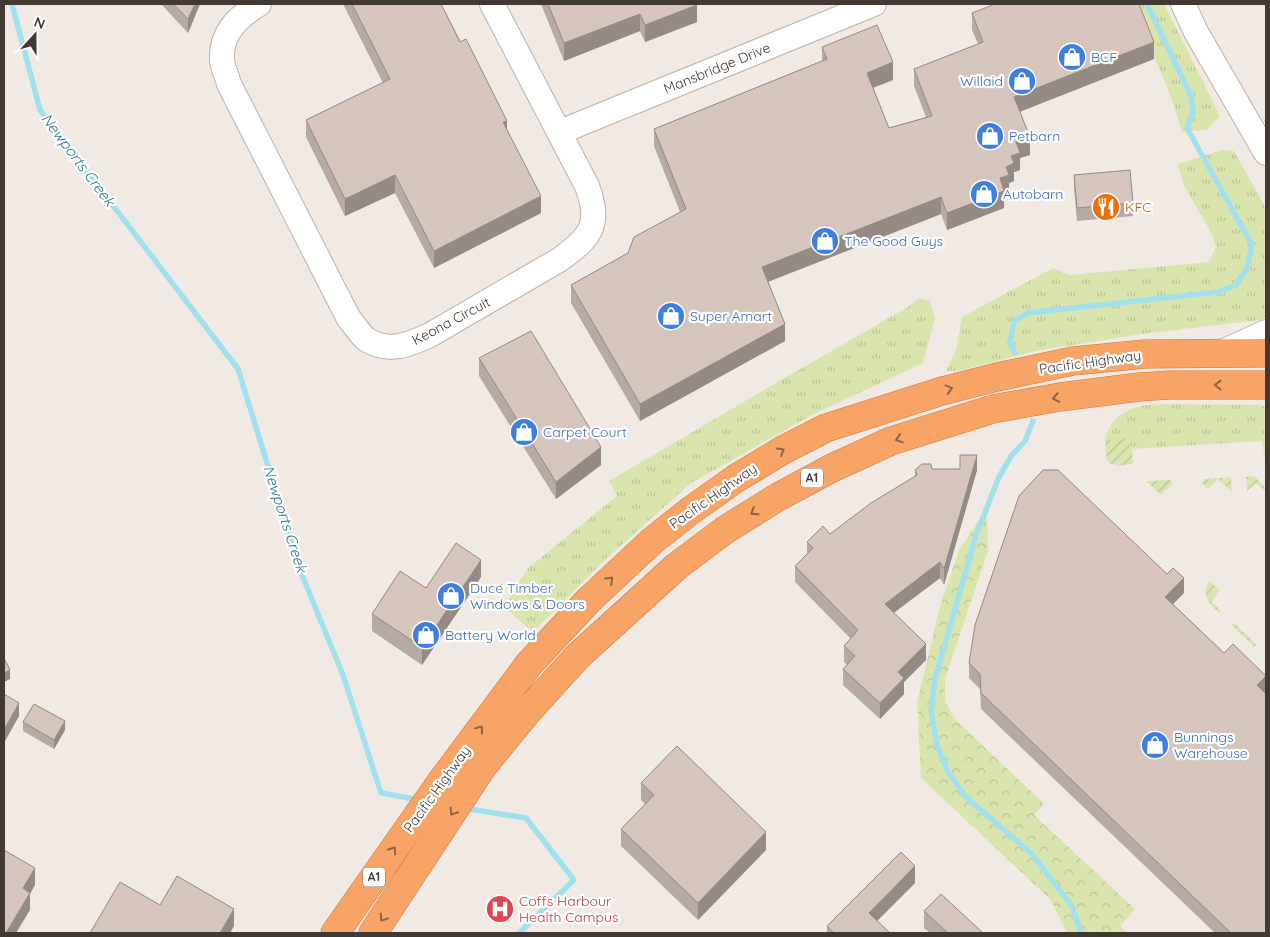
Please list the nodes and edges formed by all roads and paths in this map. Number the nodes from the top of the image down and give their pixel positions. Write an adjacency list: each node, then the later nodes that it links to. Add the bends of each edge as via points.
1 (259, 4): 5 (street, Keona Circuit, via 241,15 230,28 222,62 229,84 349,319 366,339 390,348 411,344 579,246 594,218 592,199)
2 (492, 4): 5 (street, Keona Circuit)
3 (874, 4): 5 (street, Mansbridge Drive)
4 (1183, 4): 6 (street)
5 (560, 132)
6 (1266, 153)
7 (1266, 332): 9 (street)
8 (1266, 353): 9 (highway, Pacific Highway / A1)
9 (1219, 354): 11 (highway, Pacific Highway / A1, one-way to 9, via 529,664 589,600 651,542 735,479 826,428 942,391 1073,361 1145,354)
10 (1265, 386): 12 (highway, Pacific Highway / A1, one-way to 12, via 1139,387 1002,407 892,441 778,497 677,566 578,656 483,766)
11 (335, 933)
12 (373, 933)

